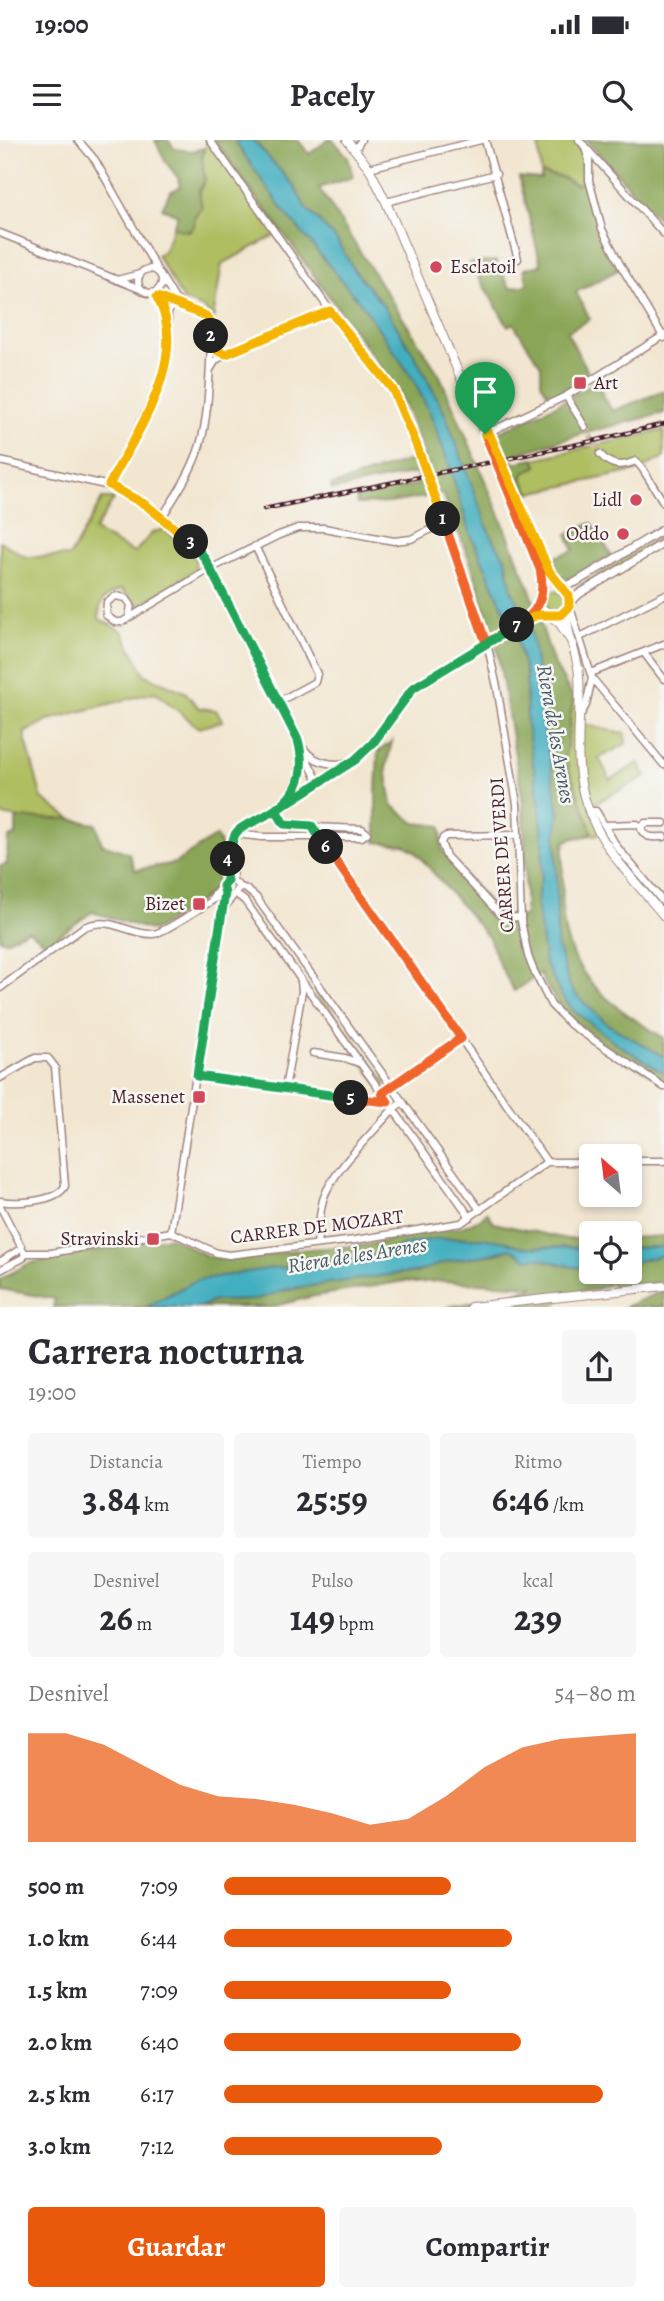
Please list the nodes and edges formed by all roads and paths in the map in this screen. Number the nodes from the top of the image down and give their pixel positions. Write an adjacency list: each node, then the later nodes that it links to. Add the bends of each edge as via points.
1 (78, 140): 13 (street, via 95,160)
2 (210, 140): 22 (street, CARRER DE VERDI)
3 (346, 140): 7 (main road)
4 (360, 140): 7 (street)
5 (479, 140): 8 (street); 9 (street)
6 (582, 143): 12 (street); 24 (street, via 602,229)
7 (355, 150): 8 (main road)
8 (369, 168): 10 (main road)
9 (496, 174): 10 (street); 14 (street)
10 (386, 201): 30 (main road)
11 (0, 233): 17 (street)
12 (664, 234)
13 (145, 247): 15 (street); 16 (street)
14 (518, 259)
15 (144, 272): 16 (street); 17 (street); 18 (street, via 139,283)
16 (160, 274): 18 (street, via 161,287); 21 (street)
17 (115, 280): 18 (street)
18 (147, 292): 19 (street)
19 (157, 297): 20 (street); 23 (street)
20 (173, 303): 21 (street); 23 (street)
21 (185, 307): 25 (street, via 206,316)
22 (330, 311): 26 (street); 36 (street, CARRER DE VERDI, via 393,390)
23 (167, 322): 33 (street, via 164,376)
24 (664, 336): 28 (street)
25 (211, 337): 26 (street, via 218,351); 27 (street)
26 (226, 354): 27 (street, via 213,363)
27 (209, 374): 35 (street, via 200,444)
28 (566, 396): 29 (street); 30 (street)
29 (585, 427)
30 (487, 433): 40 (main road); 42 (street)
31 (600, 454): 34 (street, via 614,465 636,461)
32 (0, 461): 33 (street)
33 (109, 485): 35 (street)
34 (664, 503)
35 (162, 517): 41 (street, via 191,541)
36 (444, 523): 39 (street, via 404,541 308,527); 50 (street, CARRER DE VERDI)
37 (664, 529): 42 (street, via 576,582)
38 (664, 543): 45 (street, via 579,594)
39 (255, 546): 41 (street); 56 (street, via 317,674 315,682)
40 (535, 553): 42 (main road); 44 (main road)
41 (210, 569): 47 (street); 56 (street)
42 (559, 585): 44 (main road); 45 (main road, via 568,593)
43 (664, 595): 49 (street)
44 (541, 597): 46 (main road, via 542,610); 48 (street)
45 (569, 606): 46 (main road, via 561,615); 49 (street); 51 (main road, via 567,622)
46 (550, 616): 48 (street); 51 (main road)
47 (129, 617): 47 (street, via 131,605 126,598 116,596 107,602 110,620 122,622)
48 (529, 618): 50 (street)
49 (580, 638): 54 (street)
50 (490, 641): 61 (street, via 413,688); 71 (street, CARRER DE VERDI)
51 (573, 644): 57 (main road, via 579,680)
52 (664, 644): 53 (street)
53 (644, 653): 54 (street); 55 (street)
54 (592, 675): 57 (street); 60 (street)
55 (664, 679)
56 (278, 702): 58 (street)
57 (578, 720): 65 (main road, via 579,768)
58 (298, 740): 61 (street, via 309,755 327,763); 63 (street); 64 (street, via 301,771)
59 (664, 751): 60 (street)
60 (657, 755): 62 (street)
61 (355, 760): 63 (street)
62 (664, 765)
63 (319, 783): 64 (street)
64 (278, 809): 68 (street, via 284,824); 70 (street)
65 (588, 811): 67 (street, via 596,811); 78 (main road, via 609,850)
66 (664, 823): 69 (street)
67 (605, 825): 69 (street); 76 (street, via 617,847)
68 (312, 826): 72 (street); 72 (street, via 367,833 362,837)
69 (642, 827): 73 (street, via 646,836)
70 (235, 834): 72 (street); 74 (street, via 225,869)
71 (518, 835): 79 (street, CARRER DE VERDI); 79 (street, via 446,836 441,844 446,856 503,918)
72 (319, 837): 85 (street)
73 (664, 837)
74 (229, 889): 75 (street, via 213,895); 77 (street); 80 (street, via 253,893); 81 (street, via 245,901)
75 (209, 902): 77 (street); 83 (street, via 152,934 95,922)
76 (664, 903)
77 (222, 913): 88 (street)
78 (664, 916)
79 (521, 917): 91 (street, CARRER DE VERDI, via 533,969 558,1013)
80 (309, 972): 81 (street); 82 (street)
81 (300, 979): 84 (street); 92 (street, via 302,991)
82 (317, 982): 84 (street); 90 (street)
83 (0, 988)
84 (308, 989): 87 (street)
85 (461, 1038): 90 (street); 99 (street)
86 (313, 1053): 87 (street)
87 (360, 1063): 93 (street)
88 (197, 1076): 92 (street); 106 (street)
89 (0, 1078): 102 (street, via 35,1058 48,1058 54,1067 65,1186 55,1196)
90 (391, 1086): 93 (street); 95 (street)
91 (664, 1087)
92 (285, 1089): 94 (street)
93 (382, 1093): 94 (street)
94 (388, 1102): 96 (street)
95 (403, 1102): 96 (street); 103 (street)
96 (393, 1110): 105 (street); 107 (street, via 340,1170 323,1198)
97 (642, 1161): 98 (street)
98 (664, 1161)
99 (547, 1162): 100 (street); 103 (street, CARRER DE MOZART)
100 (579, 1162)
101 (0, 1204): 102 (street); 104 (street)
102 (14, 1204): 104 (street)
103 (480, 1210): 105 (street, CARRER DE MOZART)
104 (5, 1215): 108 (street)
105 (470, 1217): 107 (street, CARRER DE MOZART, via 461,1223)
106 (171, 1232): 107 (street, CARRER DE MOZART, via 229,1255); 108 (street)
107 (317, 1244)
108 (21, 1254): 109 (street); 110 (street)
109 (0, 1262)
110 (0, 1270)
111 (664, 1286): 112 (main road)
112 (471, 1307)

